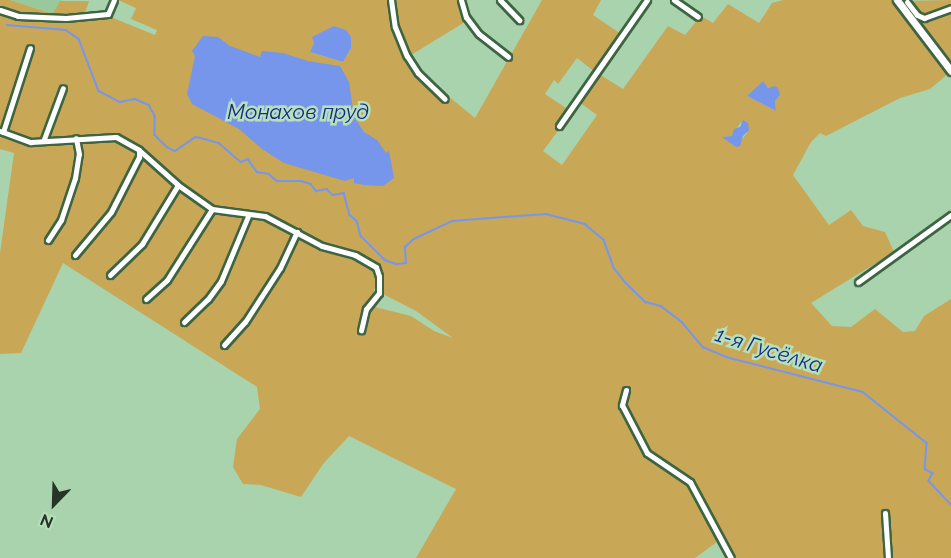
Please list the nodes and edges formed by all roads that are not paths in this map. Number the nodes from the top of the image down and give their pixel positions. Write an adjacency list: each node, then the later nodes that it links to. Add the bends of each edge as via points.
1 (114, 0): 9 (street, via 108,14 66,18 18,16)
2 (391, 0): 16 (street, via 395,27 407,56 418,73)
3 (461, 0): 13 (street, via 466,17 478,34)
4 (500, 0): 11 (street)
5 (647, 0): 17 (street)
6 (674, 0): 10 (street)
7 (904, 2): 8 (street, via 921,18); 14 (street)
8 (951, 8)
9 (0, 10)
10 (698, 17)
11 (519, 20)
12 (30, 48): 18 (street)
13 (508, 57)
14 (951, 71)
15 (63, 88): 20 (street)
16 (445, 99)
17 (559, 126)
18 (2, 131): 20 (street, via 32,142)
19 (76, 138): 20 (street); 21 (street, via 116,136); 27 (street, via 75,178 61,220)
20 (44, 139)
21 (139, 150): 22 (street); 28 (street, via 111,212)
22 (178, 185): 23 (street); 29 (street, via 142,244)
23 (212, 209): 25 (street); 31 (street, via 167,280)
24 (951, 215): 30 (street)
25 (248, 216): 26 (street, via 266,216); 32 (street, via 221,281)
26 (297, 232): 33 (street, via 376,267 379,293 366,309); 34 (street, via 280,268 245,322)
27 (48, 240)
28 (75, 255)
29 (110, 275)
30 (858, 282)
31 (146, 299)
32 (184, 322)
33 (361, 330)
34 (224, 345)
35 (626, 390): 37 (street, via 622,405 647,453 690,482)
36 (885, 513): 38 (street)
37 (731, 558)
38 (888, 558)

